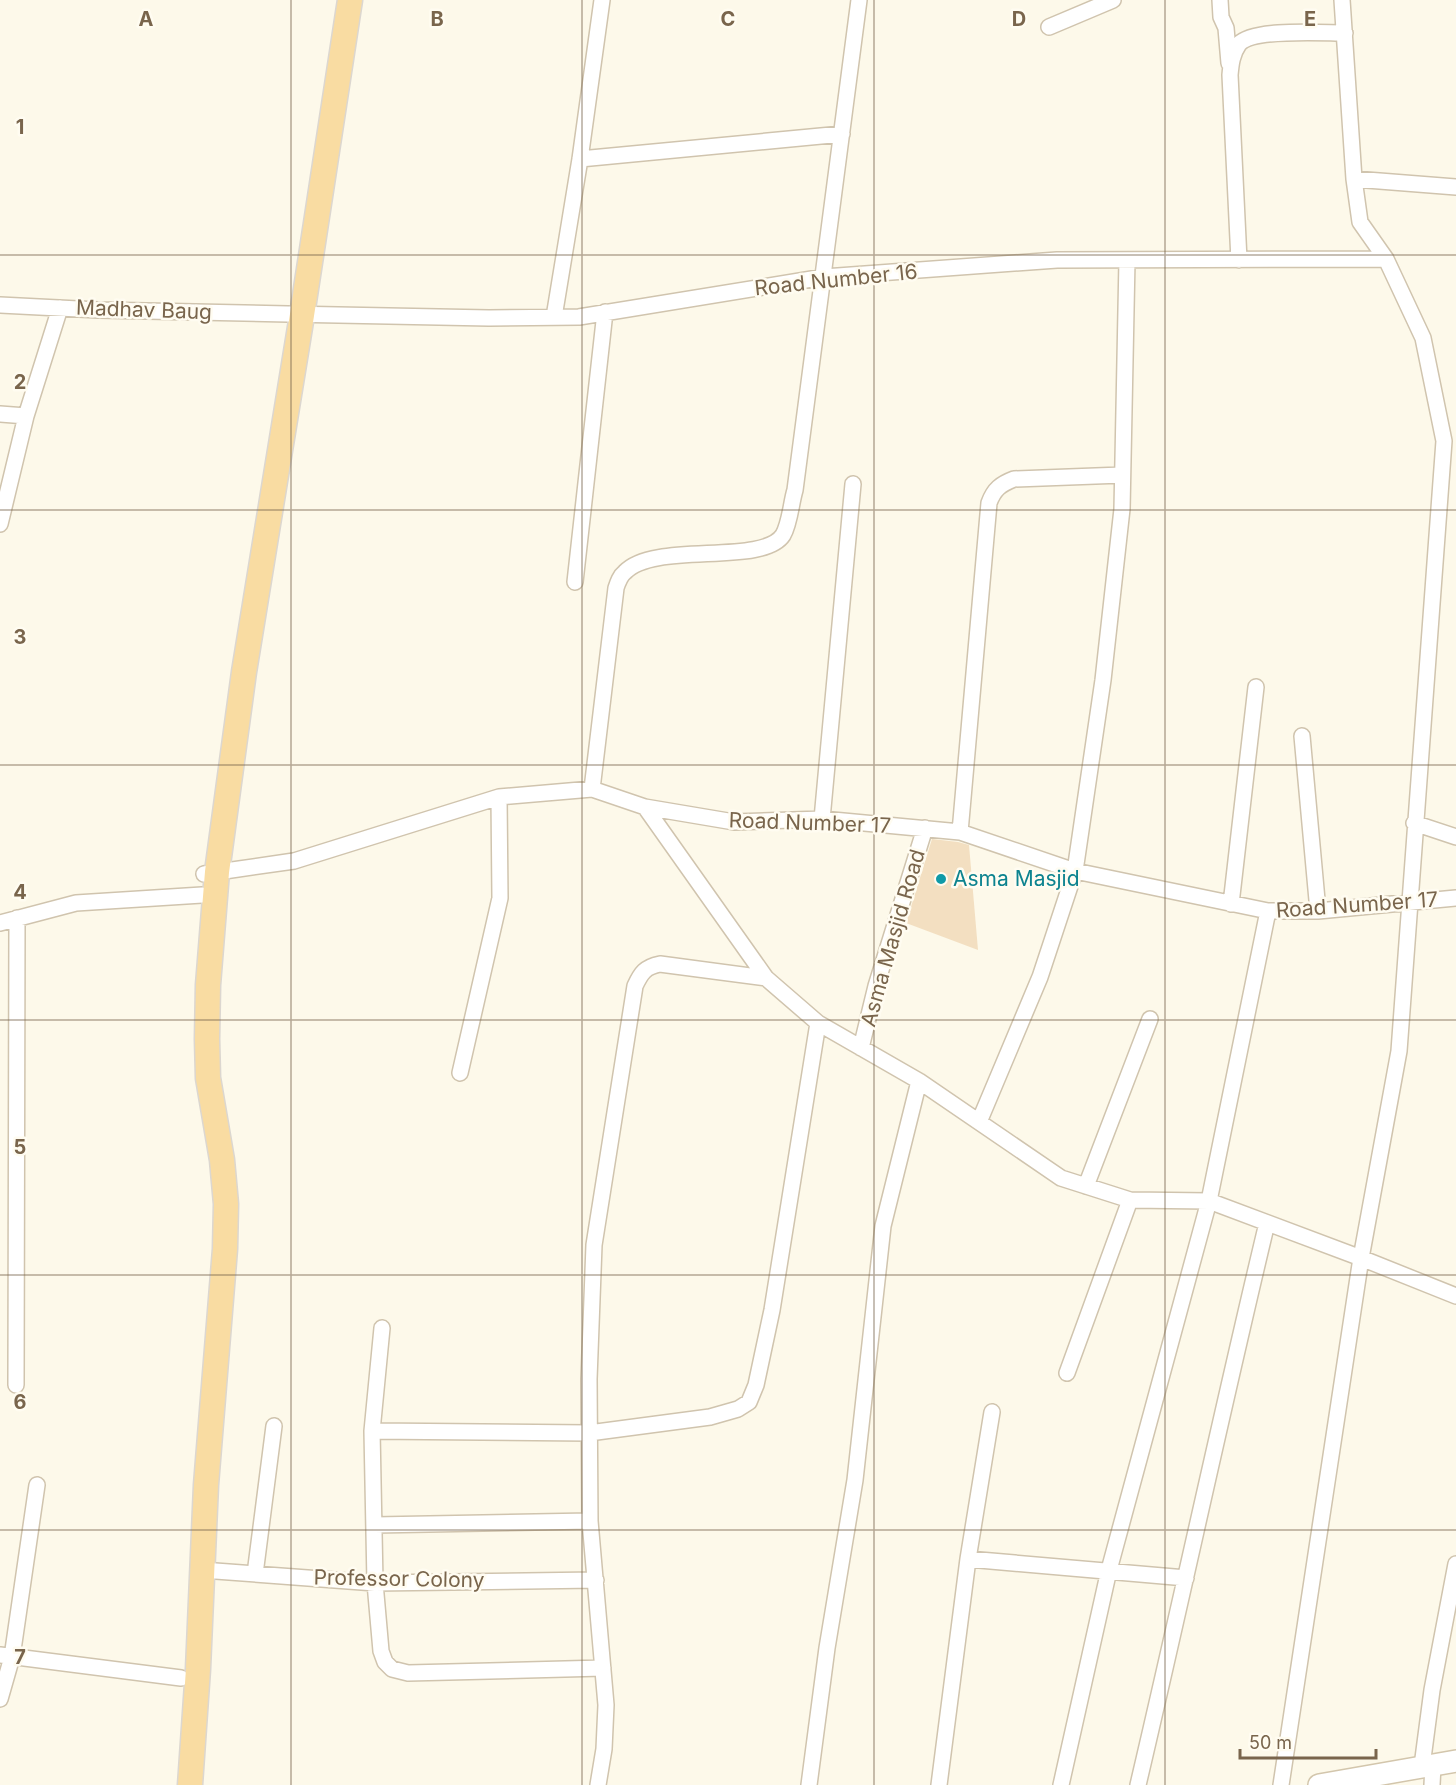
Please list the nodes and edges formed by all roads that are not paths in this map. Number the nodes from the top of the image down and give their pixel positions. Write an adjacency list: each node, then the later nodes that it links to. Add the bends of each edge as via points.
1 (334, 0): 22 (highway)
2 (350, 0): 22 (highway)
3 (602, 0): 12 (street)
4 (859, 0): 11 (street)
5 (1113, 0): 8 (street)
6 (1220, 0): 10 (street)
7 (1342, 0): 9 (street)
8 (1049, 27)
9 (1345, 33): 10 (street, via 1258,34 1240,44 1232,56); 13 (street)
10 (1230, 75): 17 (street)
11 (842, 134): 12 (street); 18 (street)
12 (580, 159): 23 (street)
13 (1354, 179): 14 (street); 15 (street, via 1360,222)
14 (1456, 187)
15 (1386, 259): 17 (street, Road Number 16); 36 (street, via 1423,338 1444,441)
16 (1127, 260): 17 (street, Road Number 16); 18 (street, Road Number 16, via 1057,260); 26 (street)
17 (1239, 260)
18 (824, 277): 21 (street, Road Number 16); 32 (street, via 795,490 784,533 777,542 759,549 651,559 621,576 616,588)
19 (0, 305): 20 (street, Madhav Baug)
20 (60, 308): 22 (street, Madhav Baug); 25 (street)
21 (605, 312): 23 (street, Road Number 16); 29 (street)
22 (295, 314): 23 (street, Road Number 16); 41 (highway, via 212,803)
23 (554, 317)
24 (0, 414): 25 (street)
25 (26, 416): 28 (street)
26 (1122, 475): 38 (street, via 1014,479 993,492); 40 (street, via 1122,509 1103,680)
27 (853, 484): 35 (street)
28 (0, 524)
29 (575, 582)
30 (1256, 687): 44 (street)
31 (1302, 736): 46 (street)
32 (592, 789): 33 (street, Road Number 17); 34 (street, Road Number 17)
33 (499, 797): 41 (street, Road Number 17, via 294,861); 53 (street, via 500,898)
34 (645, 807): 35 (street, Road Number 17, via 734,822); 49 (street)
35 (822, 819): 37 (street, Road Number 17)
36 (1414, 823): 39 (street); 43 (street)
37 (925, 828): 38 (street, Road Number 17); 52 (street, Asma Masjid Road)
38 (960, 832): 40 (street, Road Number 17)
39 (1456, 837)
40 (1076, 871): 44 (street, Road Number 17); 55 (street, via 1040,977)
41 (208, 880): 47 (street, Road Number 17, via 76,903); 74 (highway, via 208,1078 226,1204); 82 (highway, via 192,1000 192,1043 211,1193 211,1235)
42 (1456, 898): 43 (street, Road Number 17)
43 (1408, 903): 46 (street, Road Number 17); 60 (street, via 1399,1051)
44 (1231, 904): 45 (street, Road Number 17)
45 (1268, 911): 46 (street, Road Number 17); 58 (street)
46 (1318, 911)
47 (17, 918): 48 (street, Road Number 17); 64 (street)
48 (0, 923)
49 (766, 978): 51 (street); 68 (street, via 660,964 647,966 635,986 594,1245)
50 (1150, 1019): 56 (street)
51 (818, 1023): 52 (street); 68 (street, via 772,1310 749,1402 710,1417)
52 (861, 1048): 54 (street)
53 (460, 1073)
54 (919, 1081): 55 (street); 89 (street, via 883,1226 855,1480)
55 (979, 1122): 56 (street, via 1061,1178)
56 (1086, 1186): 57 (street)
57 (1130, 1200): 58 (street); 63 (street)
58 (1209, 1201): 59 (street); 75 (street)
59 (1267, 1223): 60 (street); 77 (street)
60 (1361, 1258): 61 (street); 93 (street)
61 (1456, 1296)
62 (382, 1328): 67 (street)
63 (1067, 1373)
64 (16, 1385)
65 (992, 1412): 72 (street)
66 (273, 1426): 76 (street)
67 (372, 1431): 68 (street); 71 (street)
68 (589, 1433): 70 (street)
69 (37, 1485): 80 (street)
70 (590, 1521): 71 (street); 78 (street)
71 (375, 1525): 79 (street)
72 (968, 1559): 75 (street); 90 (street)
73 (1456, 1564): 85 (street, via 1432,1690)
74 (202, 1570): 76 (street, Professor Colony); 87 (highway)
75 (1109, 1570): 77 (street); 91 (street)
76 (255, 1574): 79 (street, Professor Colony)
77 (1186, 1578): 92 (street)
78 (596, 1580): 79 (street, Professor Colony); 81 (street)
79 (375, 1583): 81 (street, via 381,1651 392,1669 408,1673)
80 (6, 1656): 82 (street); 83 (street)
81 (603, 1668): 88 (street, via 606,1705)
82 (181, 1678): 86 (highway)
83 (0, 1699)
84 (1456, 1761): 85 (main road)
85 (1429, 1772): 94 (main road)
86 (175, 1785)
87 (190, 1785)
88 (598, 1785)
89 (809, 1785)
90 (939, 1785)
91 (1061, 1785)
92 (1138, 1785)
93 (1281, 1785)
94 (1319, 1785)

